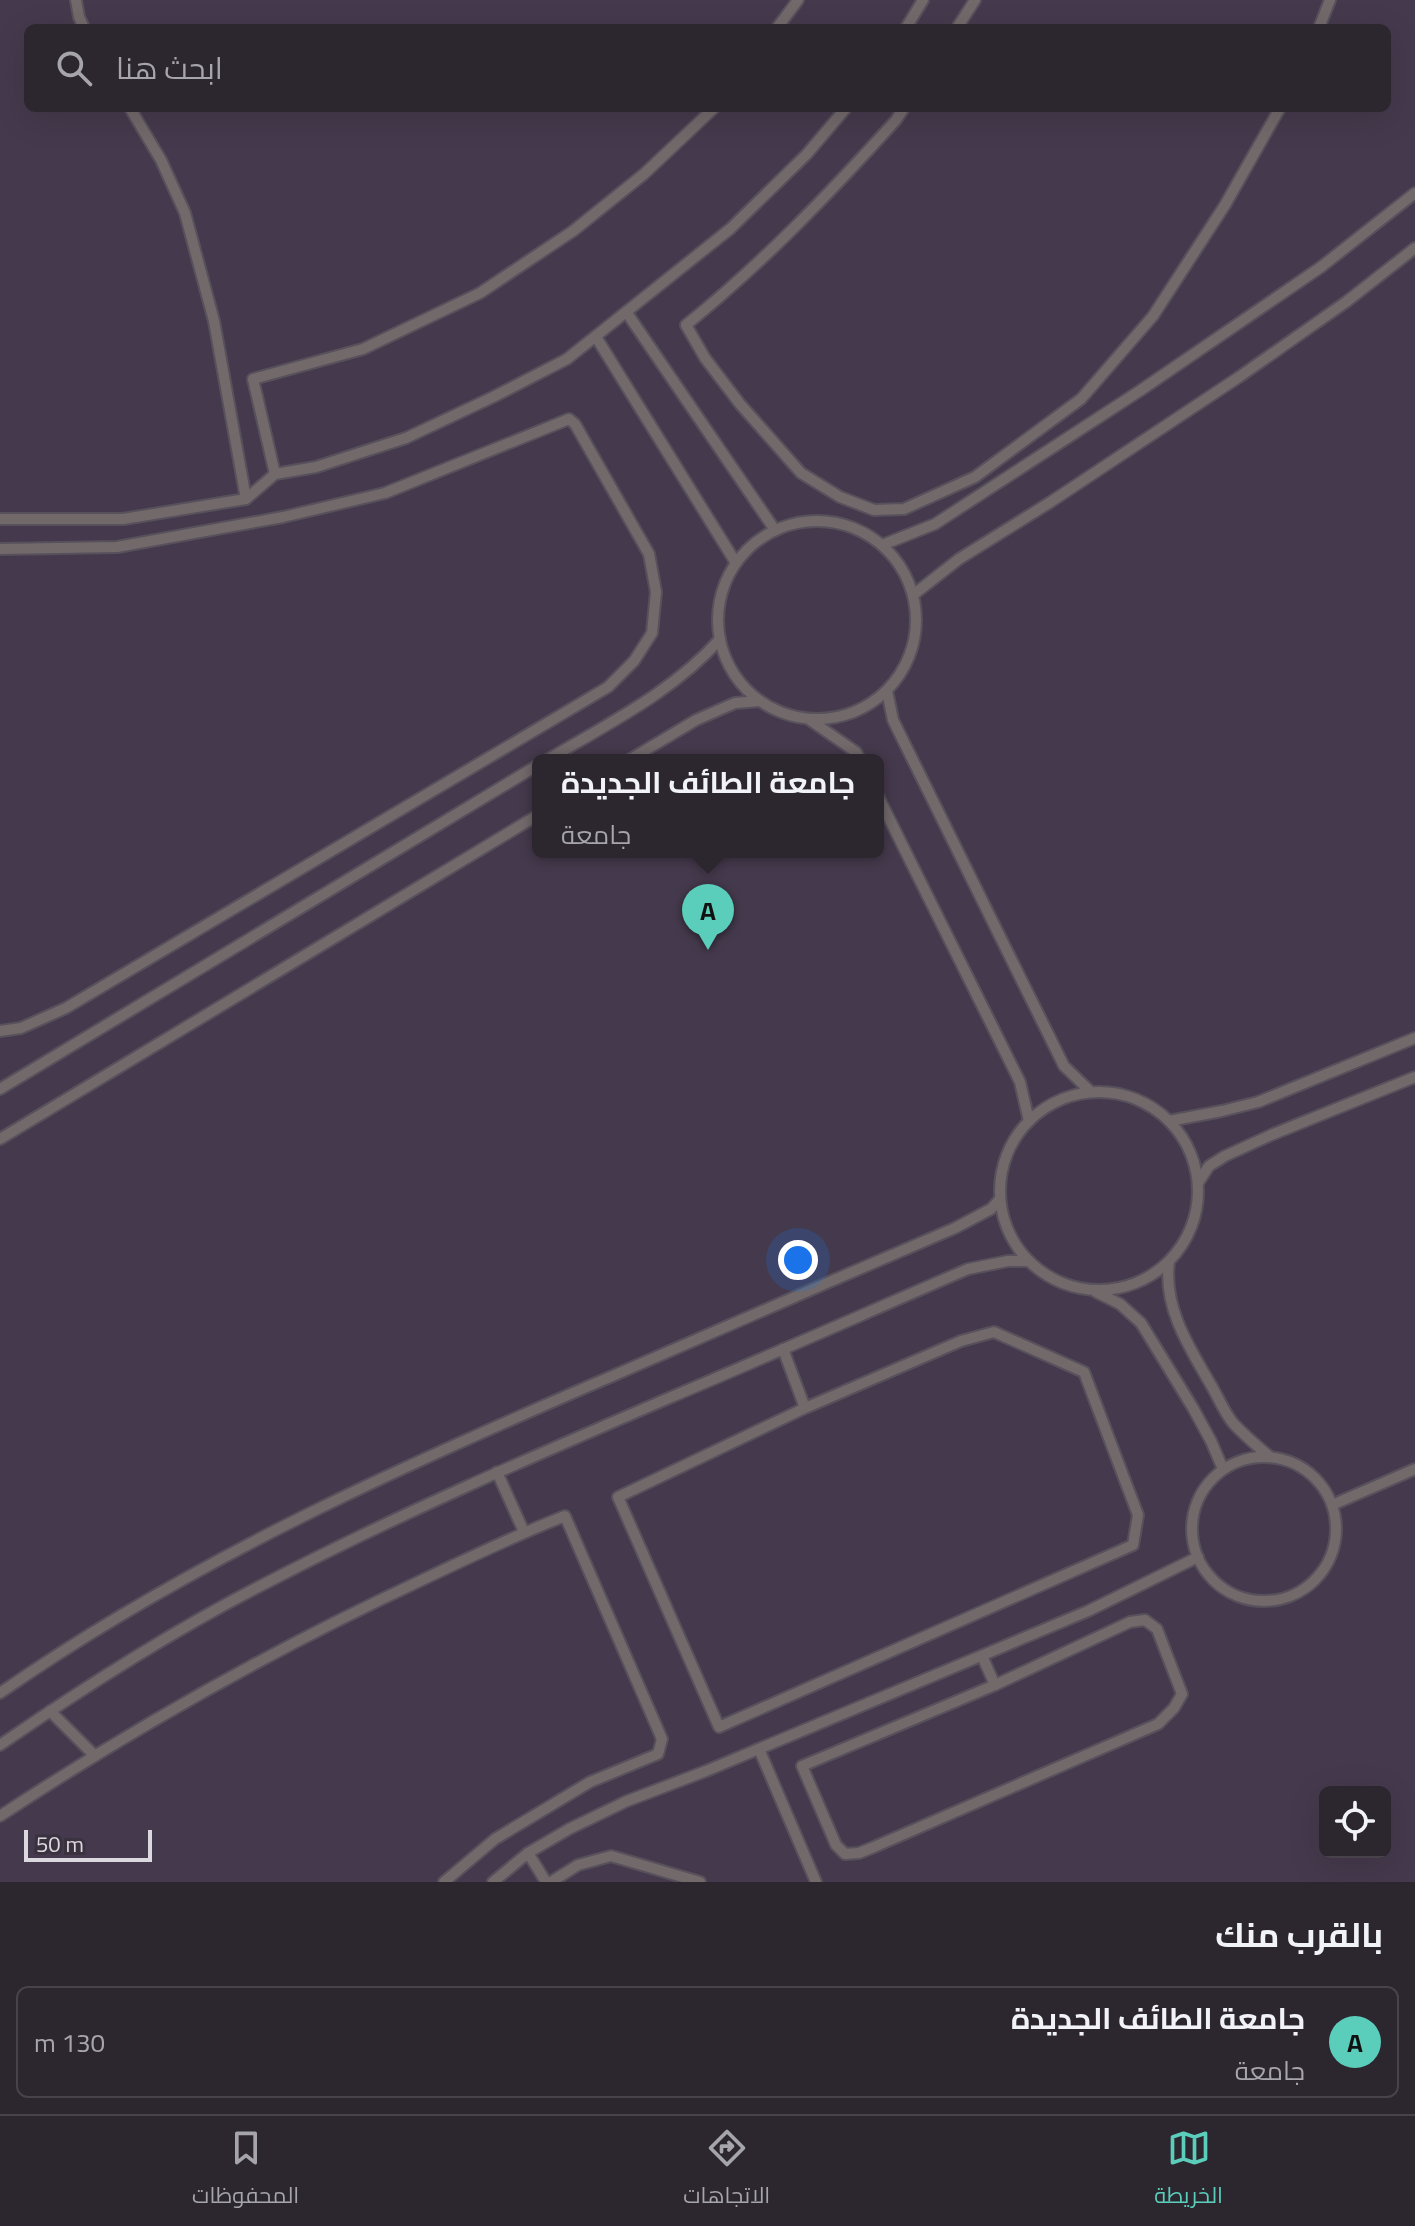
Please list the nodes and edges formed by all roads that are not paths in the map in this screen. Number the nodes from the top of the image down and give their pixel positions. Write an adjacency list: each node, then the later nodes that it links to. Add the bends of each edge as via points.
1 (76, 0): 6 (lane)
2 (798, 0): 7 (lane)
3 (923, 0): 8 (lane)
4 (975, 0): 9 (lane)
5 (1330, 0): 10 (lane)
6 (82, 24)
7 (780, 24)
8 (908, 24)
9 (960, 24)
10 (1321, 24)
11 (132, 112): 21 (lane, via 185,213 214,321)
12 (710, 112): 20 (lane, via 573,231 480,293 363,349 253,379)
13 (843, 112): 18 (lane, via 730,229)
14 (901, 112): 15 (lane, via 832,192 686,325 740,404 801,473 874,510 904,509 975,477 1081,399 1153,316)
15 (1278, 112)
16 (1415, 193): 24 (lane, via 1321,267 1153,382 935,524)
17 (1415, 248): 27 (lane, via 1239,377 959,559)
18 (627, 313): 19 (lane); 23 (lane)
19 (596, 337): 20 (lane, via 567,359 406,438 316,467); 26 (lane)
20 (275, 474): 21 (lane)
21 (246, 499): 22 (lane, via 123,519)
22 (0, 519)
23 (775, 530): 24 (lane, via 826,521 859,530); 26 (lane)
24 (882, 545): 27 (lane, via 898,563)
25 (0, 549): 38 (lane, via 117,547 296,514 385,493 569,419 649,554 656,592 652,633 608,687 66,1008 21,1028)
26 (736, 563): 28 (lane, via 721,594)
27 (913, 595): 29 (lane, via 913,646)
28 (720, 639): 30 (lane, via 736,676); 32 (lane, via 674,683)
29 (887, 691): 31 (lane, via 843,716); 42 (lane, via 893,720 1064,1066)
30 (760, 701): 31 (lane); 33 (lane, via 735,703 696,720)
31 (809, 719): 34 (lane)
32 (557, 754)
33 (639, 754)
34 (857, 754)
35 (532, 769): 41 (lane)
36 (884, 808): 43 (lane, via 1020,1082)
37 (532, 819): 45 (lane)
38 (0, 1031)
39 (1415, 1038): 44 (lane, via 1258,1102)
40 (1415, 1077): 46 (lane, via 1225,1156 1209,1166)
41 (0, 1089)
42 (1091, 1092): 43 (lane, via 1057,1101); 44 (lane, via 1125,1095)
43 (1029, 1121): 47 (lane, via 1003,1165)
44 (1169, 1121): 46 (lane, via 1189,1150)
45 (0, 1139)
46 (1198, 1183): 49 (lane, via 1189,1234)
47 (1000, 1199): 48 (lane, via 1009,1232); 62 (lane, via 955,1228 341,1497 149,1599)
48 (1029, 1261): 50 (lane, via 1057,1281); 51 (lane, via 968,1269)
49 (1169, 1262): 50 (lane, via 1125,1287); 53 (lane, via 1170,1301 1187,1343 1230,1419)
50 (1091, 1290): 54 (lane, via 1120,1304 1141,1323)
51 (783, 1349): 52 (lane); 56 (lane)
52 (805, 1408): 52 (lane, via 994,1332 1084,1372 1138,1515 1133,1545 719,1727 618,1497)
53 (1270, 1457): 54 (lane, via 1245,1459); 57 (lane, via 1306,1470)
54 (1223, 1469): 59 (lane, via 1205,1487 1194,1510 1192,1535)
55 (1415, 1469): 57 (lane)
56 (497, 1472): 58 (lane); 63 (lane, via 265,1583)
57 (1332, 1505): 59 (lane, via 1336,1536 1330,1560 1315,1581 1295,1595 1258,1601 1233,1595 1213,1580)
58 (524, 1532): 66 (lane, via 325,1626); 69 (lane, via 565,1516 662,1739 658,1754 581,1787 495,1839)
59 (1198, 1557): 60 (lane)
60 (982, 1656): 61 (lane); 65 (lane)
61 (995, 1685): 61 (lane, via 1130,1622 1145,1620 1157,1629 1182,1694 1158,1724 874,1847 845,1854 836,1845 802,1766)
62 (0, 1693)
63 (50, 1711): 64 (lane); 66 (lane)
64 (0, 1745)
65 (759, 1749): 68 (lane, via 627,1801); 73 (lane)
66 (95, 1756): 67 (lane)
67 (0, 1816)
68 (528, 1853): 70 (lane); 71 (lane)
69 (444, 1882)
70 (493, 1882)
71 (548, 1882): 72 (lane, via 578,1865 611,1856)
72 (700, 1882)
73 (816, 1882)

